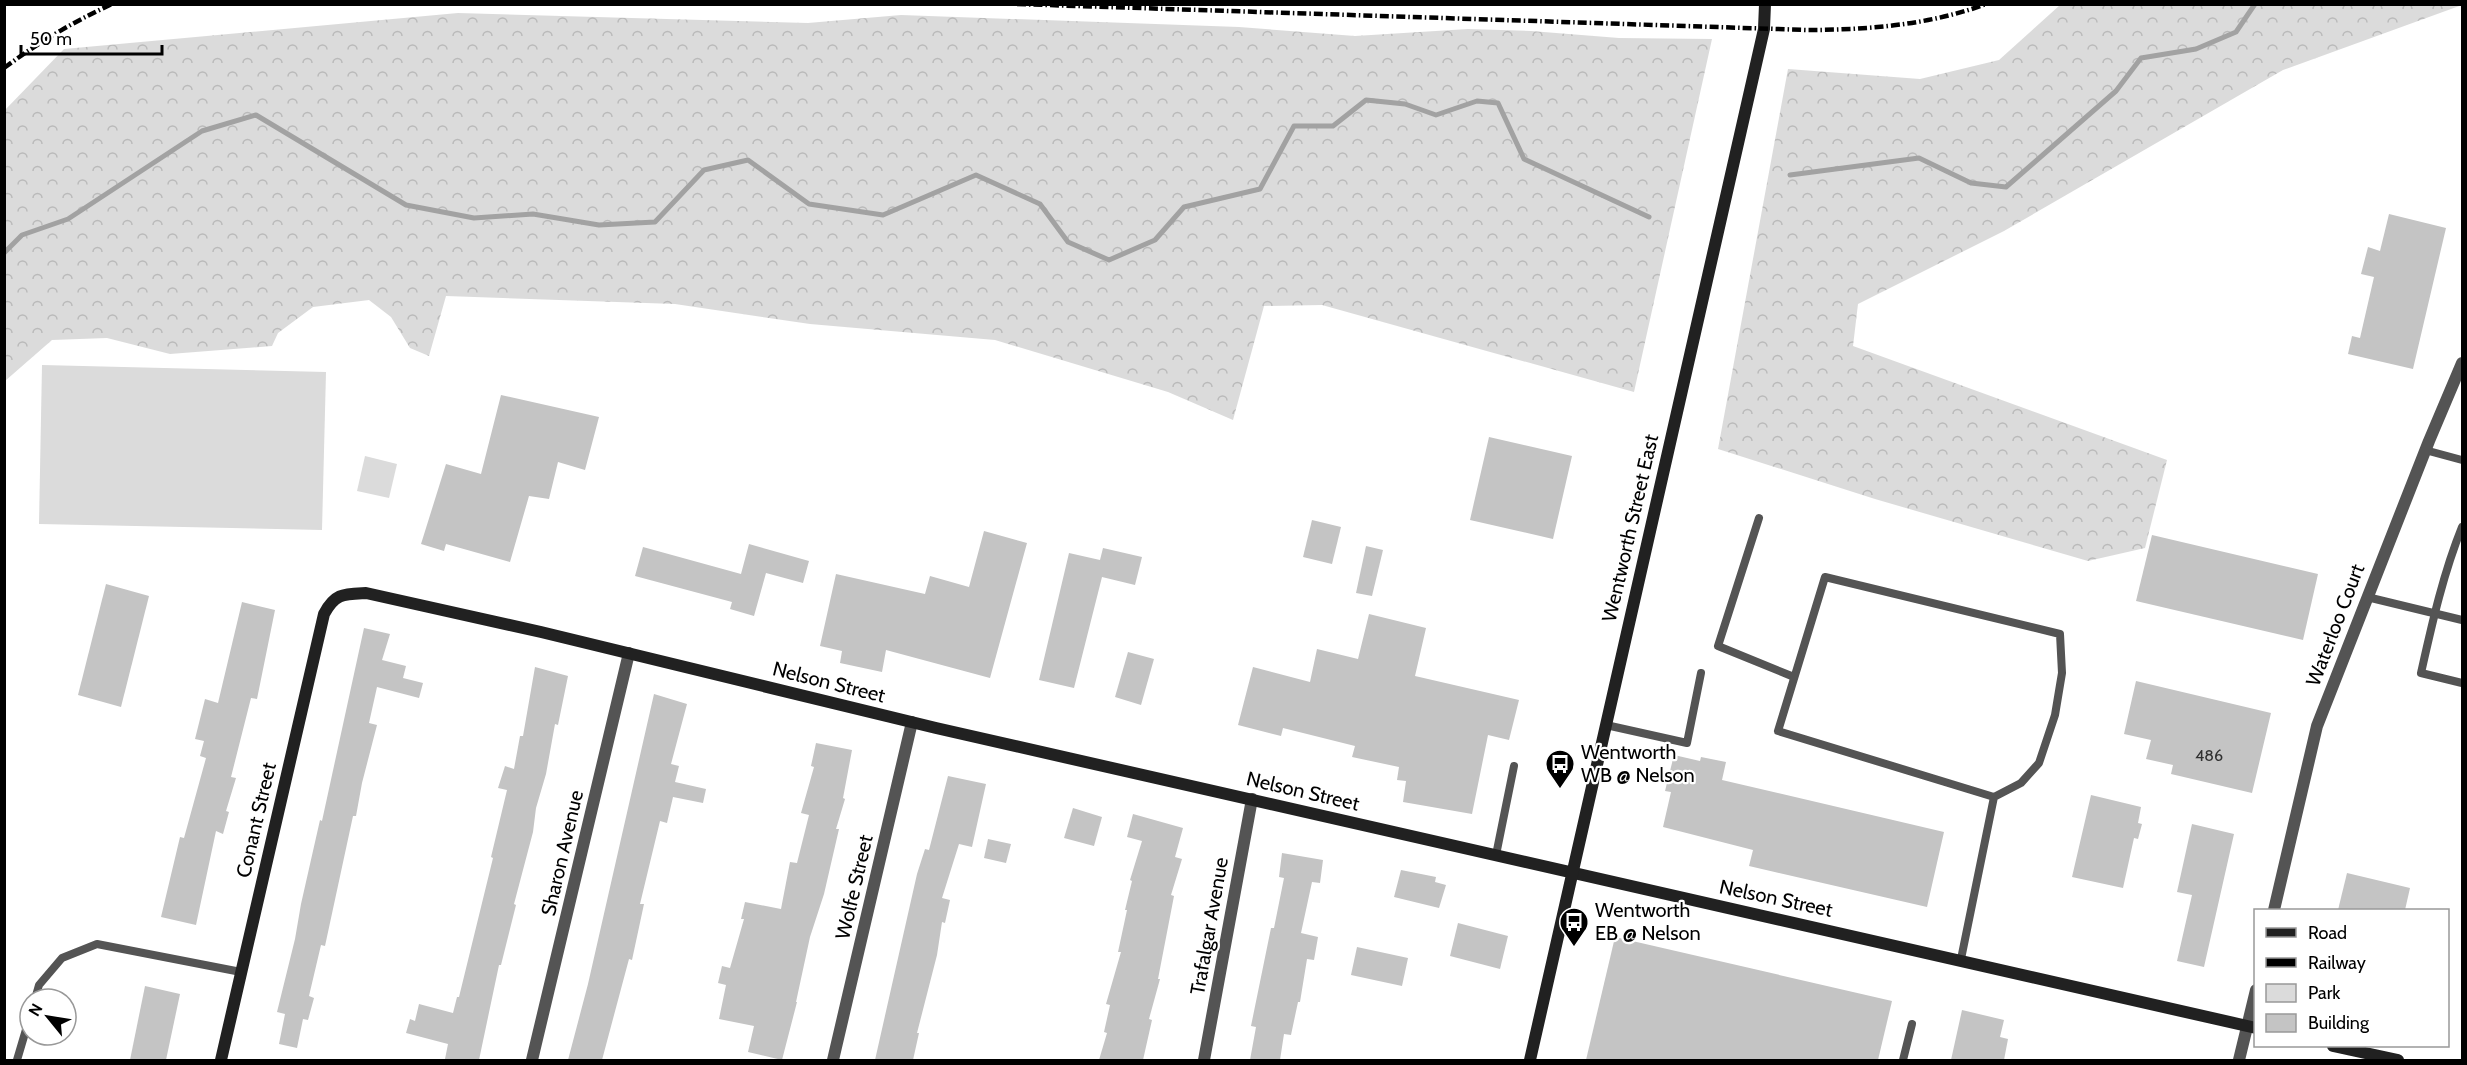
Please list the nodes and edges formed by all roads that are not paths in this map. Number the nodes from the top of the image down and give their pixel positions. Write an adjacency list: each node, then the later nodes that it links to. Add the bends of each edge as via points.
1 (1765, 4): 18 (street, Wentworth Street East, via 1764,29)
2 (2463, 363): 3 (street, Waterloo Court)
3 (2425, 450): 4 (lane); 10 (street, Waterloo Court)
4 (2463, 460)
5 (1759, 518): 15 (lane, via 1718,646)
6 (2463, 527): 7 (lane)
7 (2452, 551): 8 (lane); 11 (lane)
8 (2463, 554)
9 (341, 595): 13 (street, Nelson Street, via 366,593); 26 (street, Conant Street, via 331,601 324,614)
10 (2367, 597): 11 (lane); 24 (street, Waterloo Court, via 2317,726)
11 (2434, 613): 12 (lane); 16 (lane, via 2421,673)
12 (2463, 620)
13 (629, 653): 17 (street, Nelson Street); 33 (street, Sharon Avenue)
14 (1701, 673): 18 (lane, via 1687,743)
15 (1794, 677): 20 (lane, via 1778,731); 20 (lane, via 1825,577 2060,634 2062,673 2055,715 2039,764 2021,783)
16 (2463, 683)
17 (912, 722): 21 (street, Nelson Street); 34 (street, Wolfe Street)
18 (1606, 725): 23 (street, Wentworth Street East)
19 (1514, 766): 22 (lane)
20 (1995, 797): 25 (lane)
21 (1252, 799): 22 (street, Nelson Street); 35 (street, Trafalgar Avenue)
22 (1496, 855): 23 (street, Nelson Street)
23 (1572, 873): 25 (street, Nelson Street); 36 (street, Wentworth Street East)
24 (2274, 909)
25 (1961, 959): 30 (street, Nelson Street)
26 (241, 972): 27 (lane, via 98,944 62,958); 32 (street, Conant Street)
27 (38, 987)
28 (2254, 1005): 30 (street)
29 (1912, 1024): 37 (lane)
30 (2251, 1027): 38 (street)
31 (2338, 1047): 39 (street)
32 (221, 1060)
33 (532, 1060)
34 (833, 1060)
35 (1204, 1060)
36 (1530, 1060)
37 (1904, 1060)
38 (2239, 1060)
39 (2398, 1060)

